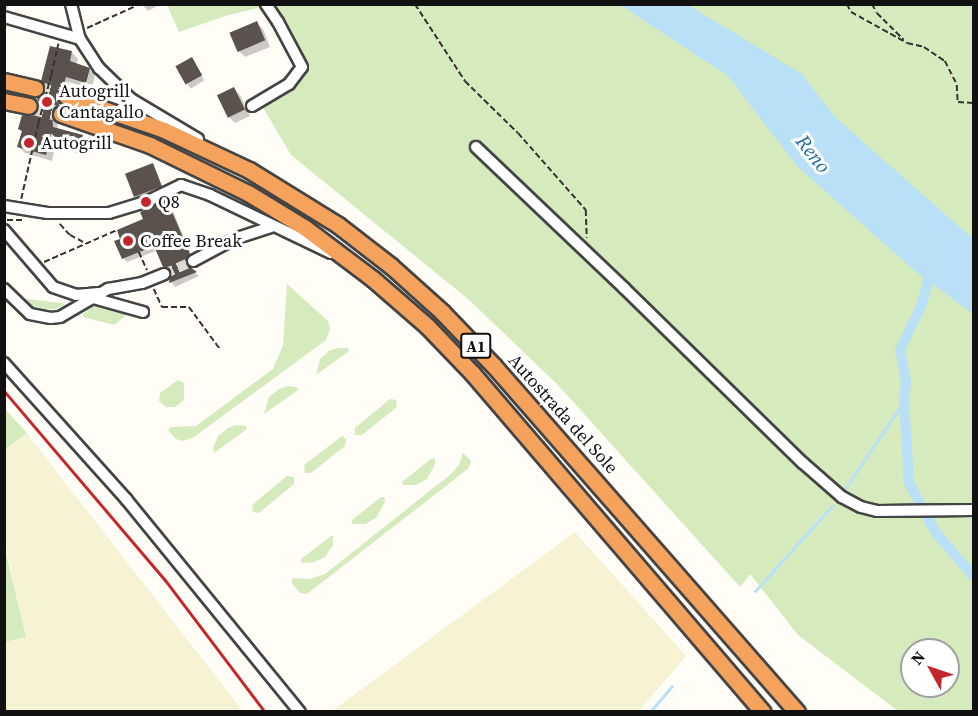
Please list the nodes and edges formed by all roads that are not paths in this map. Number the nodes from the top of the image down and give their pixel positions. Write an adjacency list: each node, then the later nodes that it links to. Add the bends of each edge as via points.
1 (71, 4): 4 (lane)
2 (266, 4): 10 (lane, via 302,67 289,84)
3 (4, 17): 4 (lane)
4 (79, 35): 13 (lane, via 99,68 131,99)
5 (4, 81): 6 (highway)
6 (35, 88)
7 (66, 96): 13 (highway, Autostrada del Sole / A1, via 164,130)
8 (4, 100): 9 (highway)
9 (28, 105)
10 (252, 106)
11 (61, 114): 18 (highway, A1, via 150,145 200,168 257,198)
12 (476, 147): 25 (lane, via 823,482 850,502 877,511)
13 (249, 170): 28 (highway, Autostrada del Sole / A1, via 338,225 442,312 570,450)
14 (4, 206): 15 (lane, via 20,217 110,213 181,185 210,195)
15 (271, 227): 17 (lane, via 234,239); 18 (lane)
16 (4, 230): 21 (lane, via 59,291 76,295)
17 (193, 261)
18 (353, 263): 27 (highway, A1, via 427,326 473,374)
19 (164, 274): 21 (lane)
20 (4, 289): 22 (lane, via 40,318 60,317)
21 (103, 291): 22 (lane)
22 (93, 298): 23 (lane)
23 (143, 312)
24 (4, 363): 26 (lane, via 126,499)
25 (974, 510)
26 (300, 711)
27 (764, 711)
28 (797, 711)

